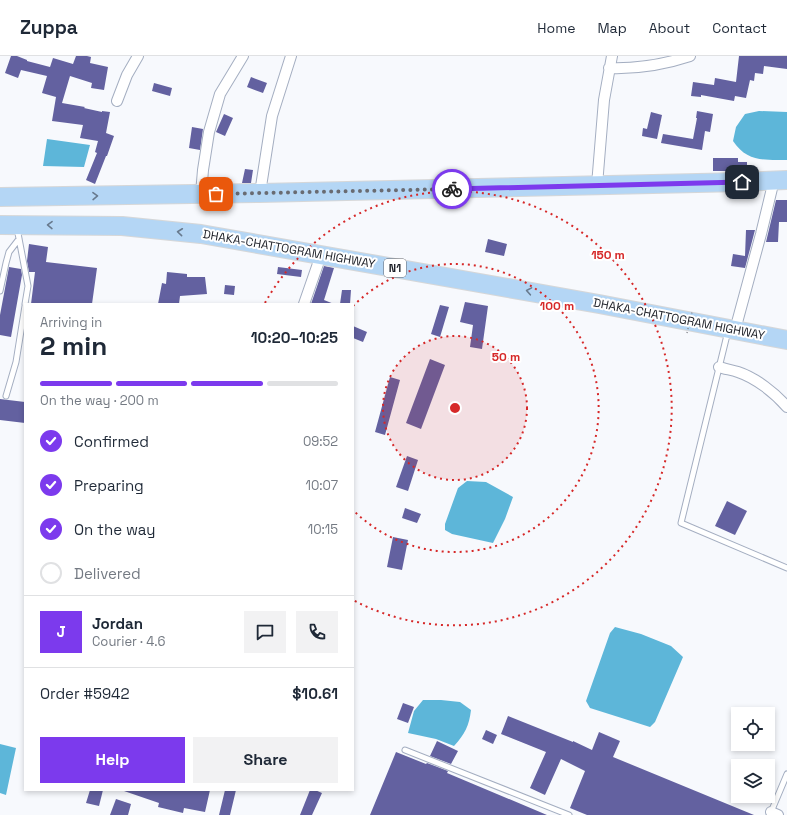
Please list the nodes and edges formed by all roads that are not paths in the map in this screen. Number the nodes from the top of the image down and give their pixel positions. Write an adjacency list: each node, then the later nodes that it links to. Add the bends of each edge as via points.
1 (138, 56): 7 (street)
2 (243, 56): 11 (street, via 220,94 209,132)
3 (291, 56): 10 (street, via 272,116)
4 (612, 56): 6 (street)
5 (690, 56): 6 (street, via 654,66)
6 (610, 68): 9 (street, via 604,100)
7 (117, 101)
8 (781, 180): 9 (highway); 19 (street)
9 (597, 185): 10 (highway)
10 (260, 193): 11 (highway)
11 (201, 194): 12 (highway, one-way to 11)
12 (0, 197)
13 (12, 229): 14 (highway, DHAKA-CHATTOGRAM HIGHWAY / N1, one-way to 13, via 201,234 122,226); 15 (lane); 16 (lane, via 28,286)
14 (321, 255): 17 (street); 19 (highway, DHAKA-CHATTOGRAM HIGHWAY / N1, one-way to 14)
15 (0, 291)
16 (25, 303)
17 (304, 303)
18 (24, 311): 22 (lane, via 16,362)
19 (732, 329): 20 (highway, DHAKA-CHATTOGRAM HIGHWAY / N1); 21 (lane)
20 (787, 340)
21 (719, 367): 23 (street, via 750,377); 24 (lane, via 680,523)
22 (6, 396)
23 (787, 407)
24 (787, 568)
25 (405, 750): 28 (lane)
26 (787, 774): 27 (lane)
27 (773, 814)
28 (569, 815)

